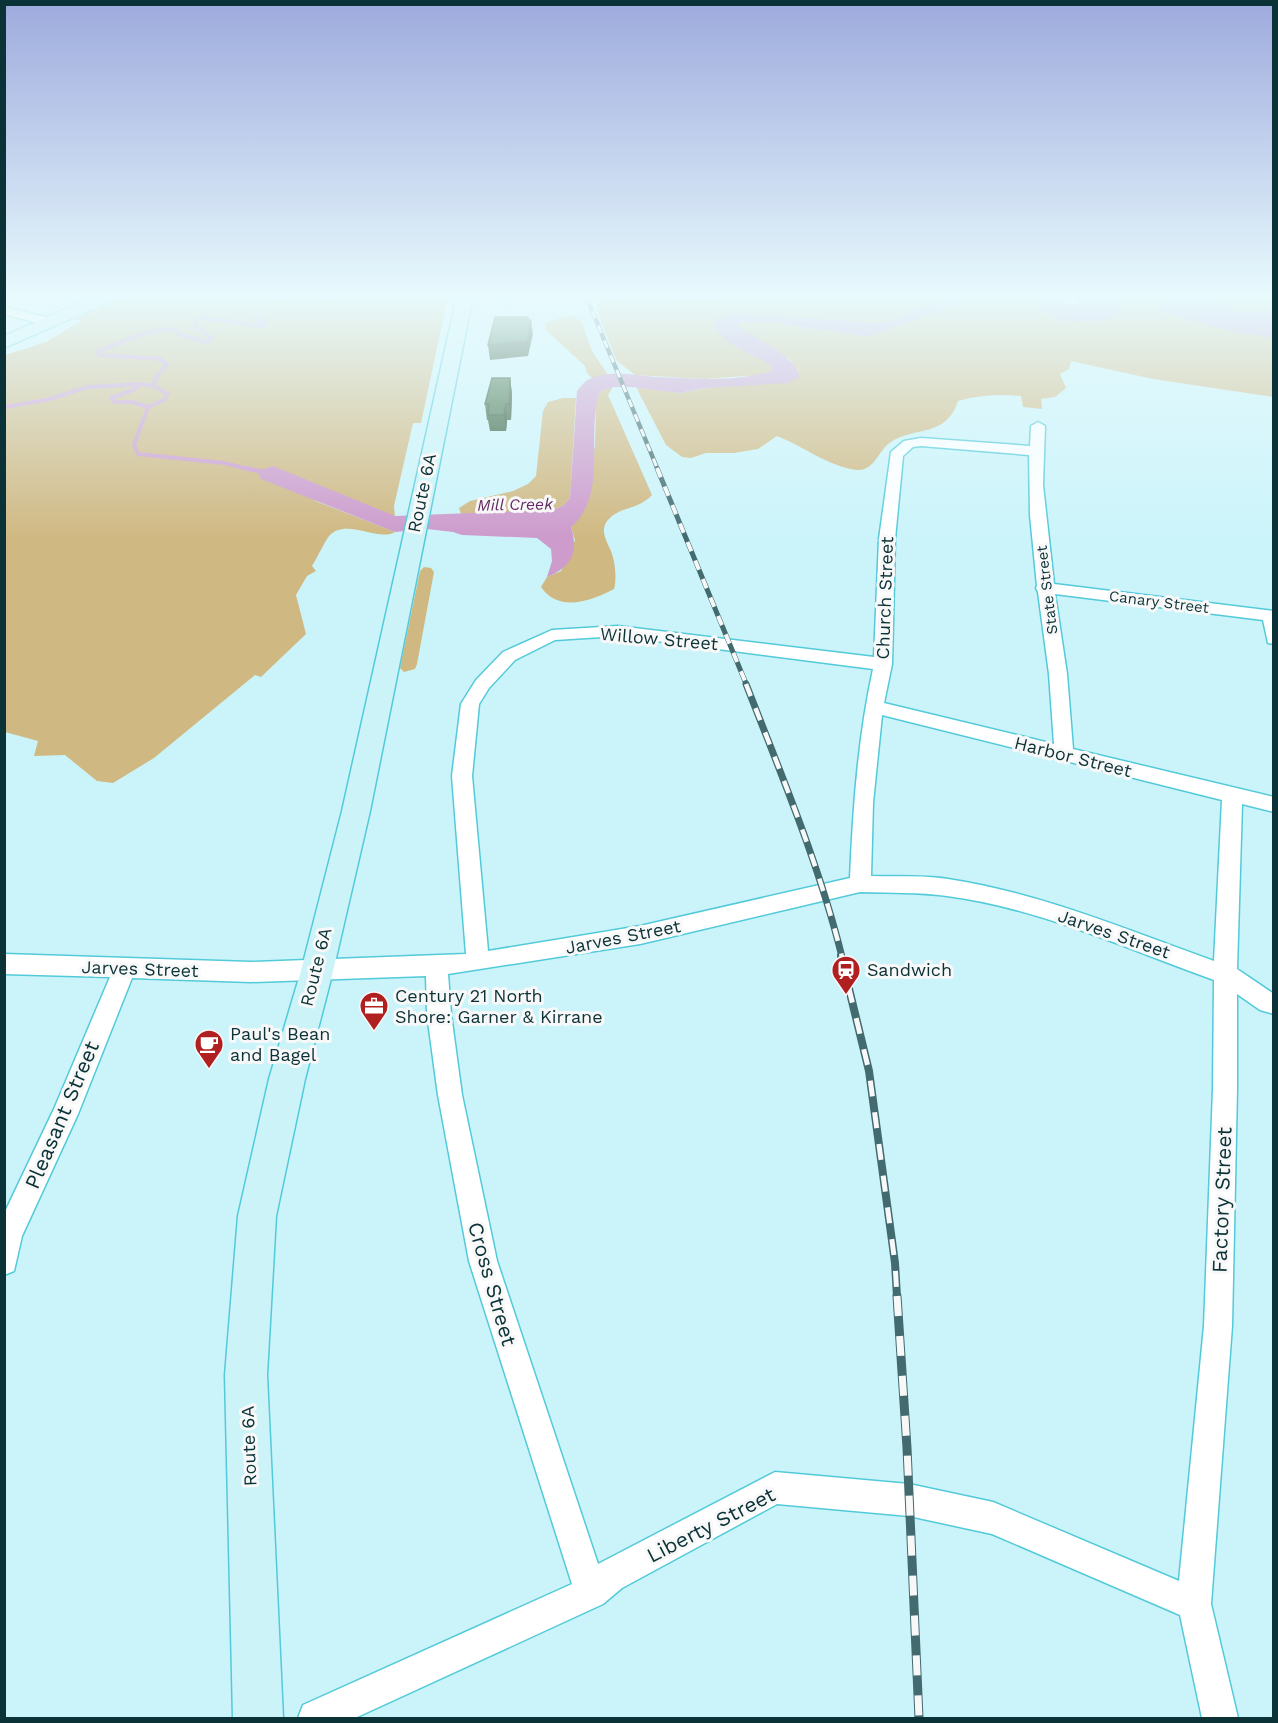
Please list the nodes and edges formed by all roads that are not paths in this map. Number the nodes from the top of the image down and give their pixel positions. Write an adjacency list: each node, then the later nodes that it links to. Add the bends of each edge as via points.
1 (447, 376): 17 (main road, Route 6A, via 358,800)
2 (1038, 426): 3 (street, State Street)
3 (1034, 451): 4 (street, State Street); 7 (street, Church Street, via 921,442 909,444 896,455 887,539)
4 (1044, 588): 5 (street, Canary Street); 9 (street, State Street, via 1057,665)
5 (1272, 616): 6 (street)
6 (1274, 639)
7 (883, 664): 8 (street, Church Street); 13 (street, Willow Street, via 618,631 552,634 509,656 482,684 470,704 462,776)
8 (874, 707): 9 (street, Harbor Street); 12 (street, Church Street, via 863,803)
9 (1064, 754): 10 (street, Harbor Street)
10 (1232, 795): 11 (street, Harbor Street); 18 (street, Factory Street)
11 (1274, 805)
12 (860, 884): 13 (street, Jarves Street, via 662,930); 18 (street, Jarves Street, via 945,887 1012,901)
13 (478, 962): 15 (street, Jarves Street)
14 (4, 964): 16 (street, Jarves Street)
15 (437, 966): 17 (street, Jarves Street); 21 (street, Cross Street, via 443,1046 478,1243)
16 (124, 969): 17 (street, Jarves Street); 20 (street, Pleasant Street, via 65,1114 9,1235)
17 (316, 971): 23 (main road, Route 6A, via 257,1216 246,1375)
18 (1225, 974): 19 (street, Jarves Street); 22 (street, Factory Street, via 1218,1326)
19 (1274, 1004)
20 (4, 1261)
21 (591, 1592): 22 (street, Liberty Street, via 610,1576 774,1488 909,1500 993,1518); 24 (street, Liberty Street)
22 (1194, 1604): 25 (street, Factory Street)
23 (258, 1719)
24 (316, 1719)
25 (1220, 1719)

